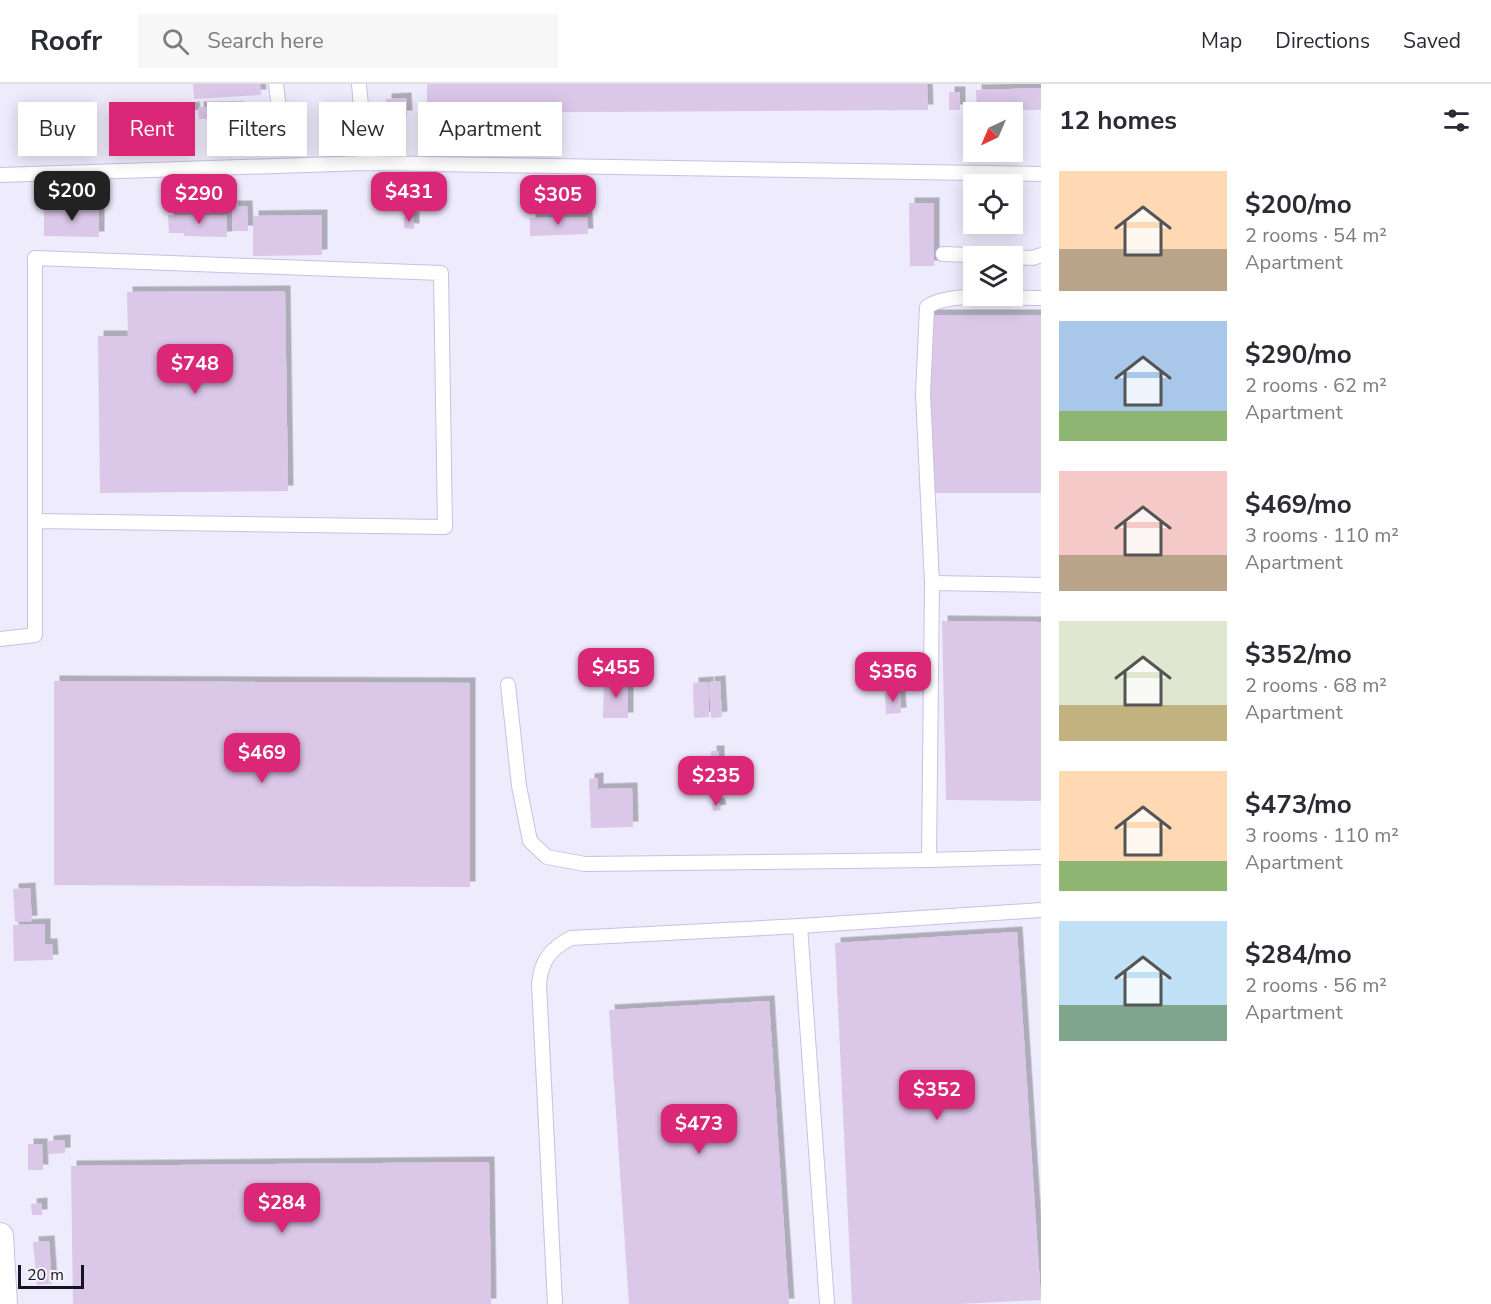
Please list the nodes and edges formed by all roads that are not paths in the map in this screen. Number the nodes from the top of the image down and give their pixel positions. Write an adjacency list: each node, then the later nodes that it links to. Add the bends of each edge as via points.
1 (276, 84): 3 (lane)
2 (359, 84): 4 (lane)
3 (278, 102)
4 (366, 163): 5 (lane); 6 (lane)
5 (1041, 174)
6 (0, 176)
7 (943, 255): 8 (lane)
8 (963, 255)
9 (1041, 255): 10 (lane)
10 (1023, 258)
11 (1041, 298): 13 (lane, via 962,297 927,307 923,394)
12 (35, 521): 12 (lane, via 35,258 441,273 445,527); 15 (lane, via 35,635)
13 (932, 583): 14 (lane); 18 (lane)
14 (1041, 585)
15 (0, 639)
16 (508, 685): 18 (lane, via 519,786 530,841 547,857 585,864)
17 (1041, 857): 18 (lane)
18 (929, 860)
19 (1041, 910): 20 (lane)
20 (800, 926): 23 (lane, via 572,938 559,945 541,966); 24 (lane)
21 (0, 1236): 22 (street)
22 (4, 1304)
23 (555, 1304)
24 (826, 1304)

